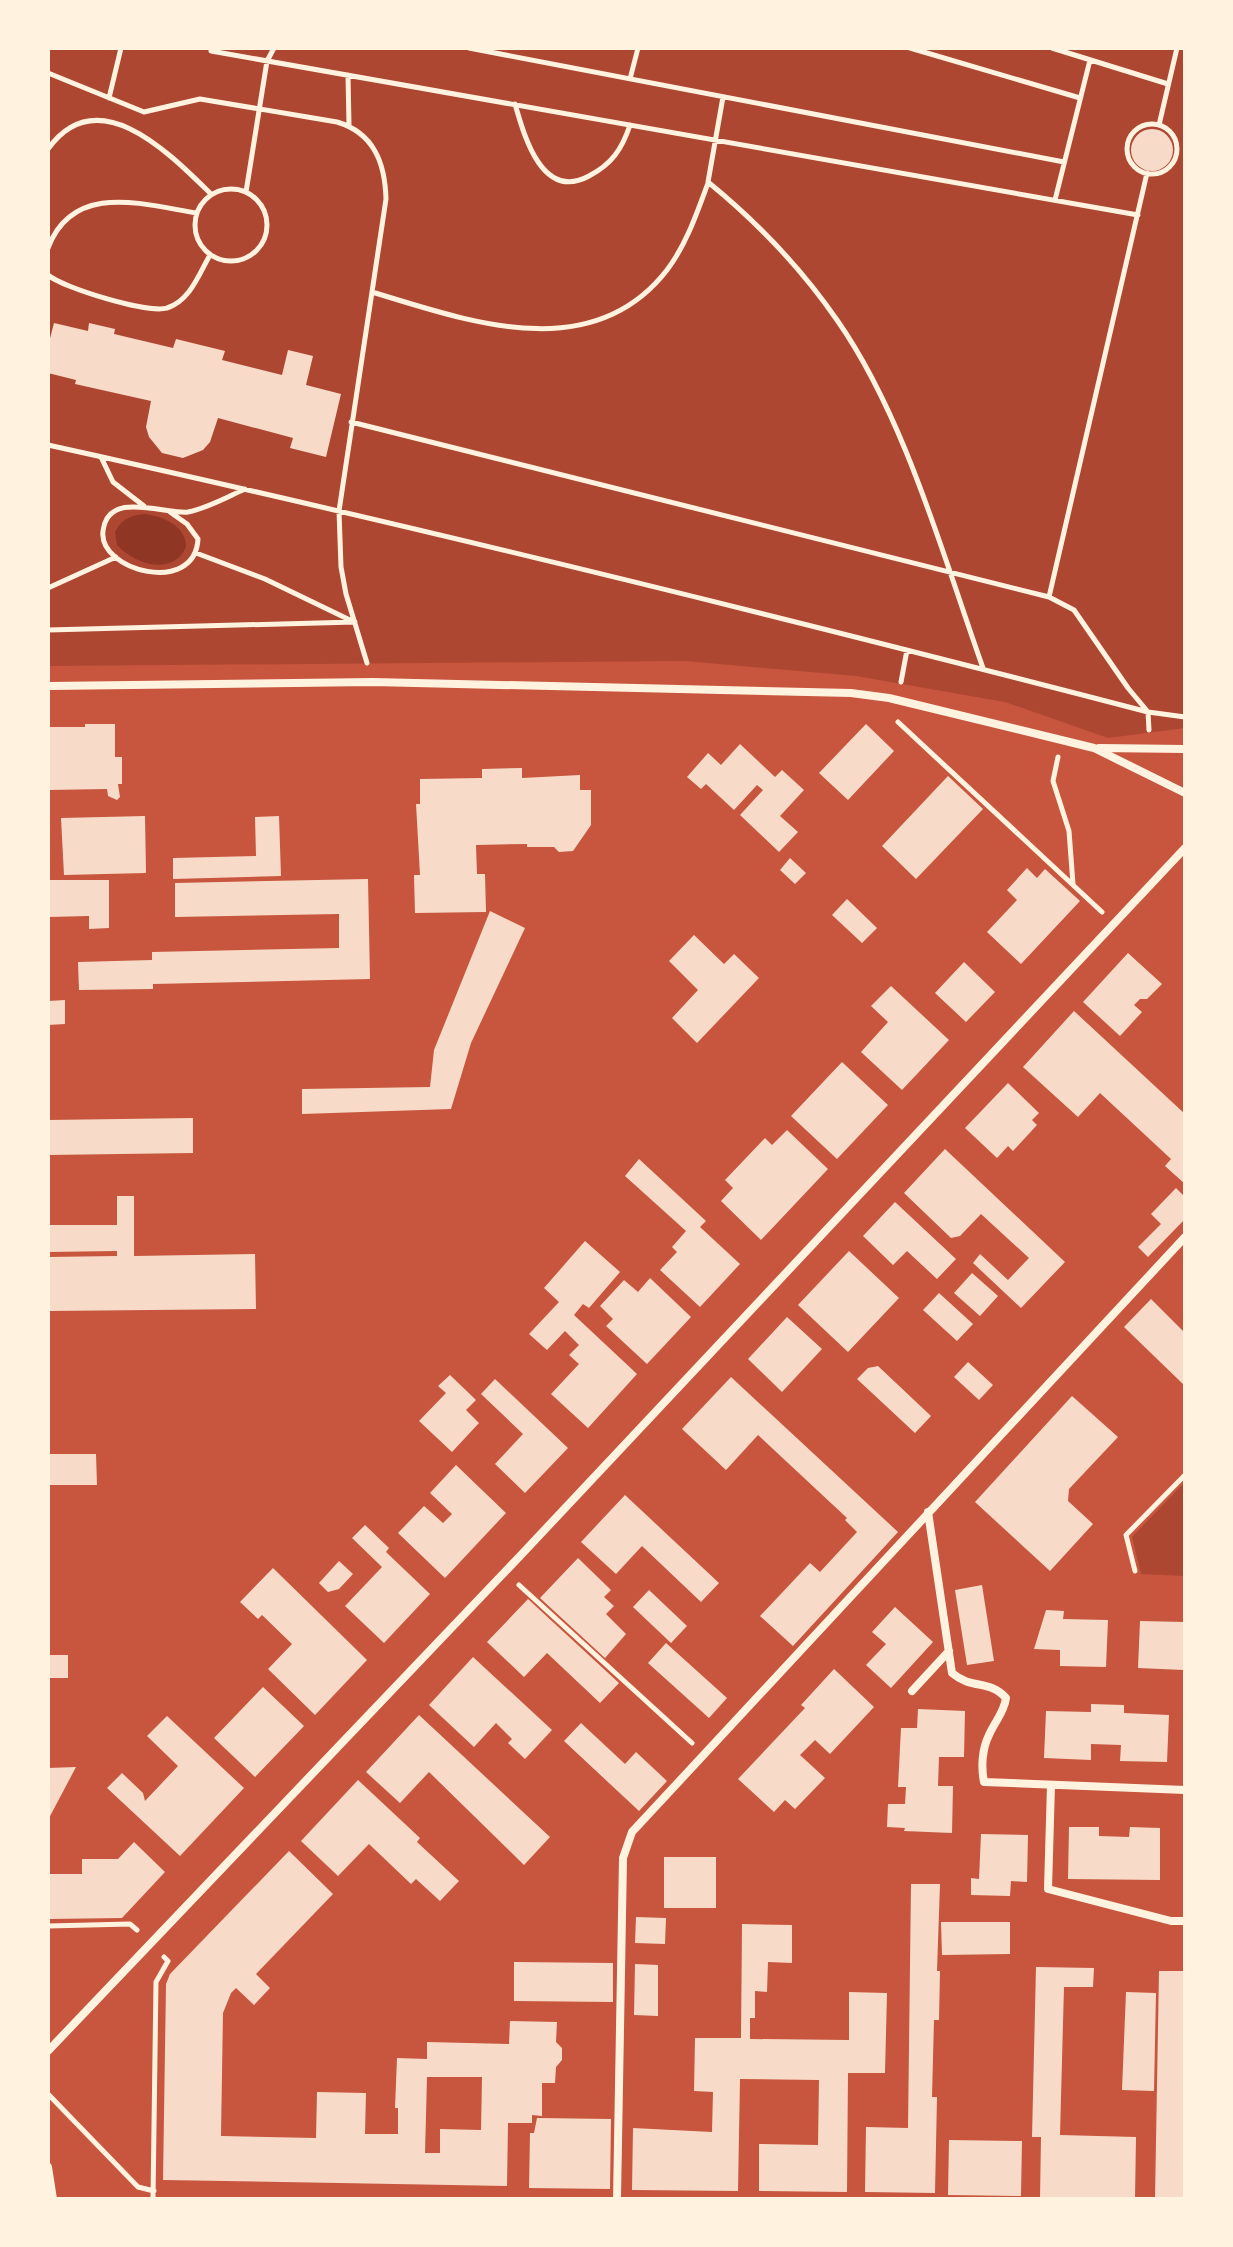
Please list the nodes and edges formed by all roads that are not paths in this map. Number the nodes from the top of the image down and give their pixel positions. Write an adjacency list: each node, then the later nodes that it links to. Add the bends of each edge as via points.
1 (48, 686): 2 (street, via 373,682 851,693 897,699)
2 (1094, 748): 3 (street); 4 (street)
3 (1185, 749)
4 (1185, 793)
5 (1185, 848): 13 (street)
6 (1185, 1237): 7 (street)
7 (928, 1512): 8 (street); 16 (street, via 632,1832 623,1858)
8 (949, 1651): 9 (street); 10 (street, via 952,1673 964,1683 999,1690 1006,1698 983,1751 984,1782)
9 (912, 1691)
10 (1051, 1785): 11 (street); 12 (street, via 1048,1889)
11 (1185, 1790)
12 (1185, 1921)
13 (48, 2051)
14 (48, 2167): 15 (street)
15 (53, 2199)
16 (617, 2199)

